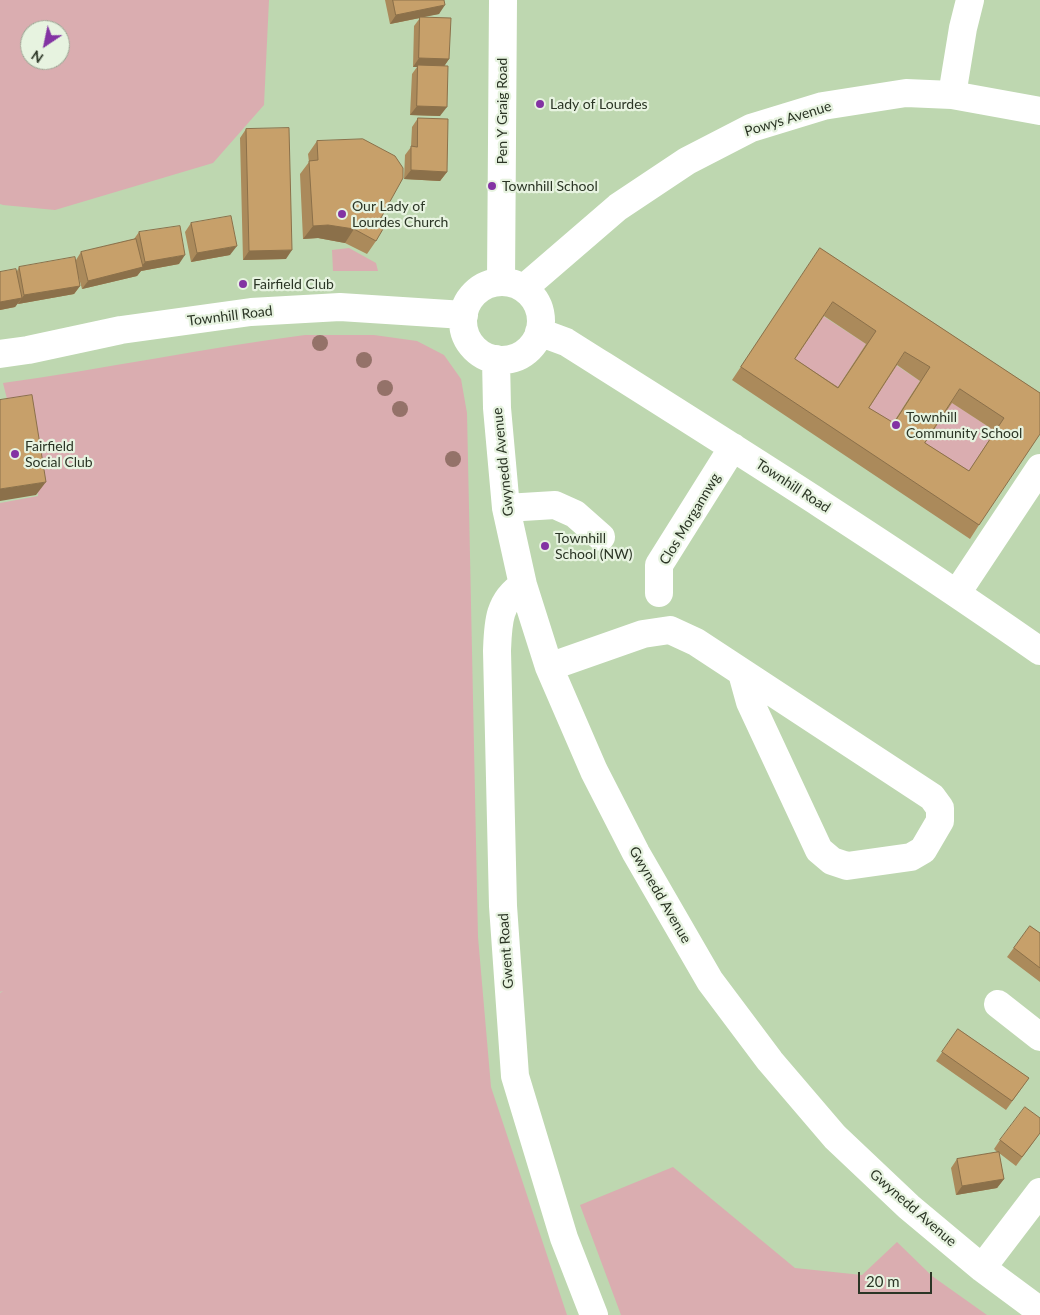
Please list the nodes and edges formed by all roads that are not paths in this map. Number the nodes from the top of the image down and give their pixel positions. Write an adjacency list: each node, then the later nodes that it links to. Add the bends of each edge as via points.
1 (503, 0): 5 (street, Pen Y Graig Road)
2 (970, 0): 3 (street)
3 (952, 95): 4 (street, Powys Avenue); 5 (street, Powys Avenue, via 906,93 823,106 752,128 687,161)
4 (1040, 111)
5 (512, 285): 6 (street, via 489,284 478,290 468,302); 7 (street, via 532,296 539,308)
6 (464, 315): 8 (street, Townhill Road, via 340,308 251,312 121,330); 9 (street, via 464,330 471,344 482,354)
7 (539, 332): 9 (street, via 523,354 510,359); 10 (street, Townhill Road, via 566,342)
8 (0, 354)
9 (496, 359): 12 (street, Gwynedd Avenue)
10 (733, 448): 15 (street, Clos Morgannwg, via 659,565); 16 (street, Townhill Road)
11 (1040, 468): 16 (street)
12 (506, 508): 13 (street, via 555,505 575,514); 14 (street, Gwynedd Avenue)
13 (601, 537)
14 (523, 585): 18 (street, Gwynedd Avenue); 25 (street, Gwent Road, via 511,592 499,619 497,652 503,906 515,1076 564,1238)
15 (659, 593)
16 (958, 593): 17 (street, Townhill Road)
17 (1040, 651)
18 (550, 667): 19 (street, via 643,634 670,630 696,642); 23 (street, Gwynedd Avenue, via 594,771 636,853 710,981 770,1061 835,1137 909,1207)
19 (742, 673): 19 (street, via 750,702 819,850 832,861 847,866 911,857 923,850 940,821 940,808 932,797)
20 (998, 1004): 21 (street)
21 (1040, 1037)
22 (1040, 1192): 23 (street)
23 (982, 1268): 24 (street, Gwynedd Avenue)
24 (1040, 1311)
25 (594, 1315)

